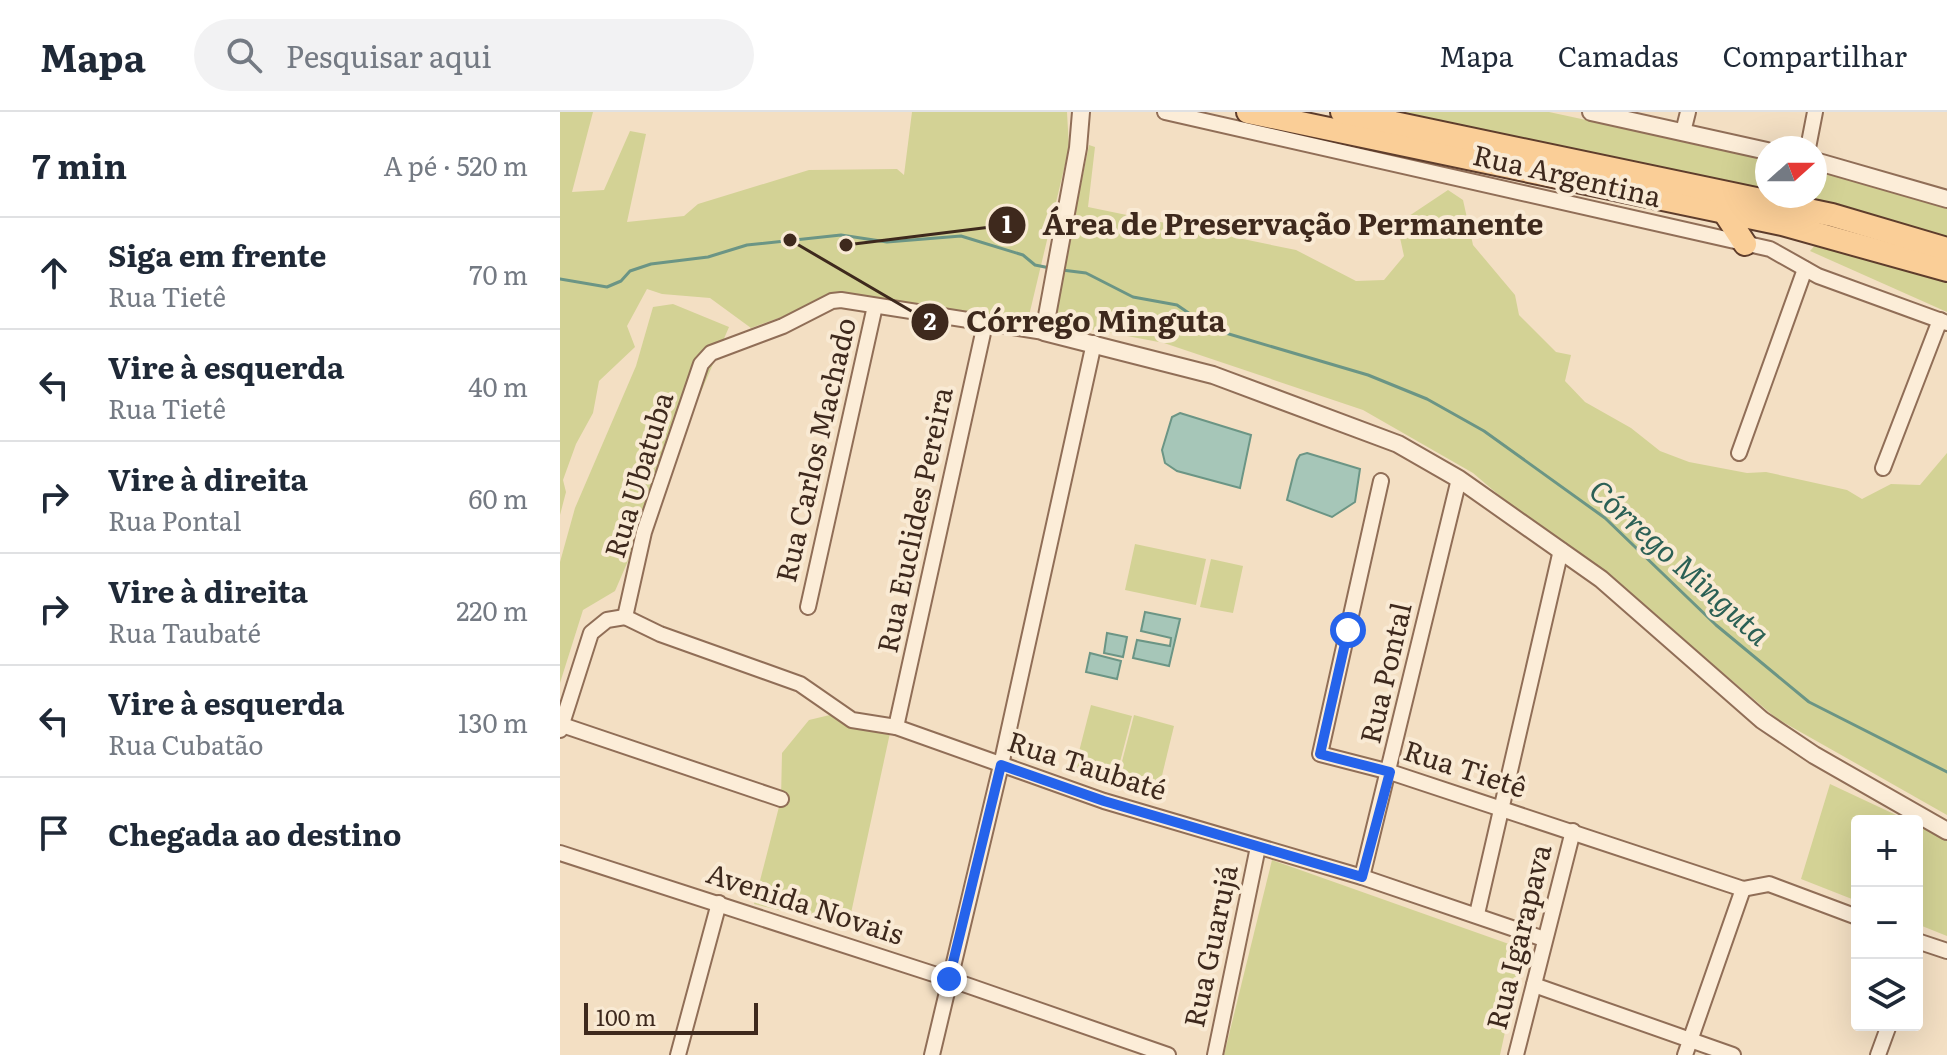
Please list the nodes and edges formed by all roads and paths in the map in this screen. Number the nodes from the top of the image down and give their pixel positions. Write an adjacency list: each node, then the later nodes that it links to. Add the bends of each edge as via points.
1 (1081, 112): 11 (street)
2 (1092, 112): 11 (street)
3 (1165, 112): 16 (street, Rua Argentina)
4 (1248, 112): 15 (main road)
5 (1342, 112): 17 (main road, via 1832,215)
6 (1591, 112): 9 (street)
7 (1688, 112): 9 (street)
8 (1815, 112): 10 (street)
9 (1683, 132): 12 (street)
10 (1810, 136)
11 (1078, 148): 23 (street)
12 (1755, 148)
13 (1827, 164): 14 (street)
14 (1947, 199)
15 (1726, 215): 16 (main road); 19 (main road, via 1782,224)
16 (1745, 244): 18 (street, Rua Argentina, via 1770,249)
17 (1947, 249)
18 (1805, 269): 21 (street, Rua Argentina); 25 (street)
19 (1947, 270)
20 (875, 306): 22 (street); 30 (street, Rua Carlos Machado); 31 (street, Rua Ubatuba, via 841,300 711,353 701,364 644,532)
21 (1943, 321): 26 (street)
22 (985, 324): 23 (street); 32 (street, Rua Euclides Pereira)
23 (1044, 332): 24 (street)
24 (1094, 343): 27 (street, via 1213,375 1346,423 1398,444); 34 (street)
25 (1739, 453)
26 (1883, 468)
27 (1459, 479): 29 (street); 35 (street, Rua Pontal)
28 (1381, 481): 35 (street, Rua Tietê, via 1320,754)
29 (1561, 550): 37 (street); 39 (street, via 1762,720)
30 (808, 607)
31 (625, 617): 32 (street, Rua Taubaté, via 800,684 852,720); 33 (street, via 607,620 591,633)
32 (896, 727): 34 (street, Rua Taubaté)
33 (561, 728): 36 (street)
34 (1001, 765): 40 (street, Rua Taubaté); 50 (street)
35 (1390, 772): 37 (street, Rua Tietê); 42 (street, Rua Pontal)
36 (781, 799)
37 (1500, 808): 38 (street, Rua Tietê); 45 (street)
38 (1573, 831): 43 (street, Rua Tietê); 47 (street, Rua Igarapava)
39 (1947, 831)
40 (1258, 847): 42 (street, Rua Taubaté); 57 (street, Rua Guarujá)
41 (560, 853): 44 (street, Avenida Novais)
42 (1362, 877): 45 (street, Rua Taubaté)
43 (1743, 889): 46 (street, Rua Tietê, via 1769,884); 53 (street)
44 (719, 903): 50 (street, Avenida Novais); 54 (street)
45 (1477, 914): 47 (street, Rua Taubaté)
46 (1851, 915)
47 (1544, 939): 51 (street, Rua Igarapava)
48 (1923, 944): 49 (street)
49 (1947, 951)
50 (949, 979): 55 (street); 56 (street, Avenida Novais)
51 (1534, 985): 53 (street); 58 (street, Rua Igarapava)
52 (1887, 1031): 61 (street)
53 (1691, 1040): 59 (street); 60 (street)
54 (678, 1055)
55 (932, 1055)
56 (1168, 1055)
57 (1215, 1055)
58 (1516, 1055)
59 (1685, 1055)
60 (1733, 1055)
61 (1878, 1055)

